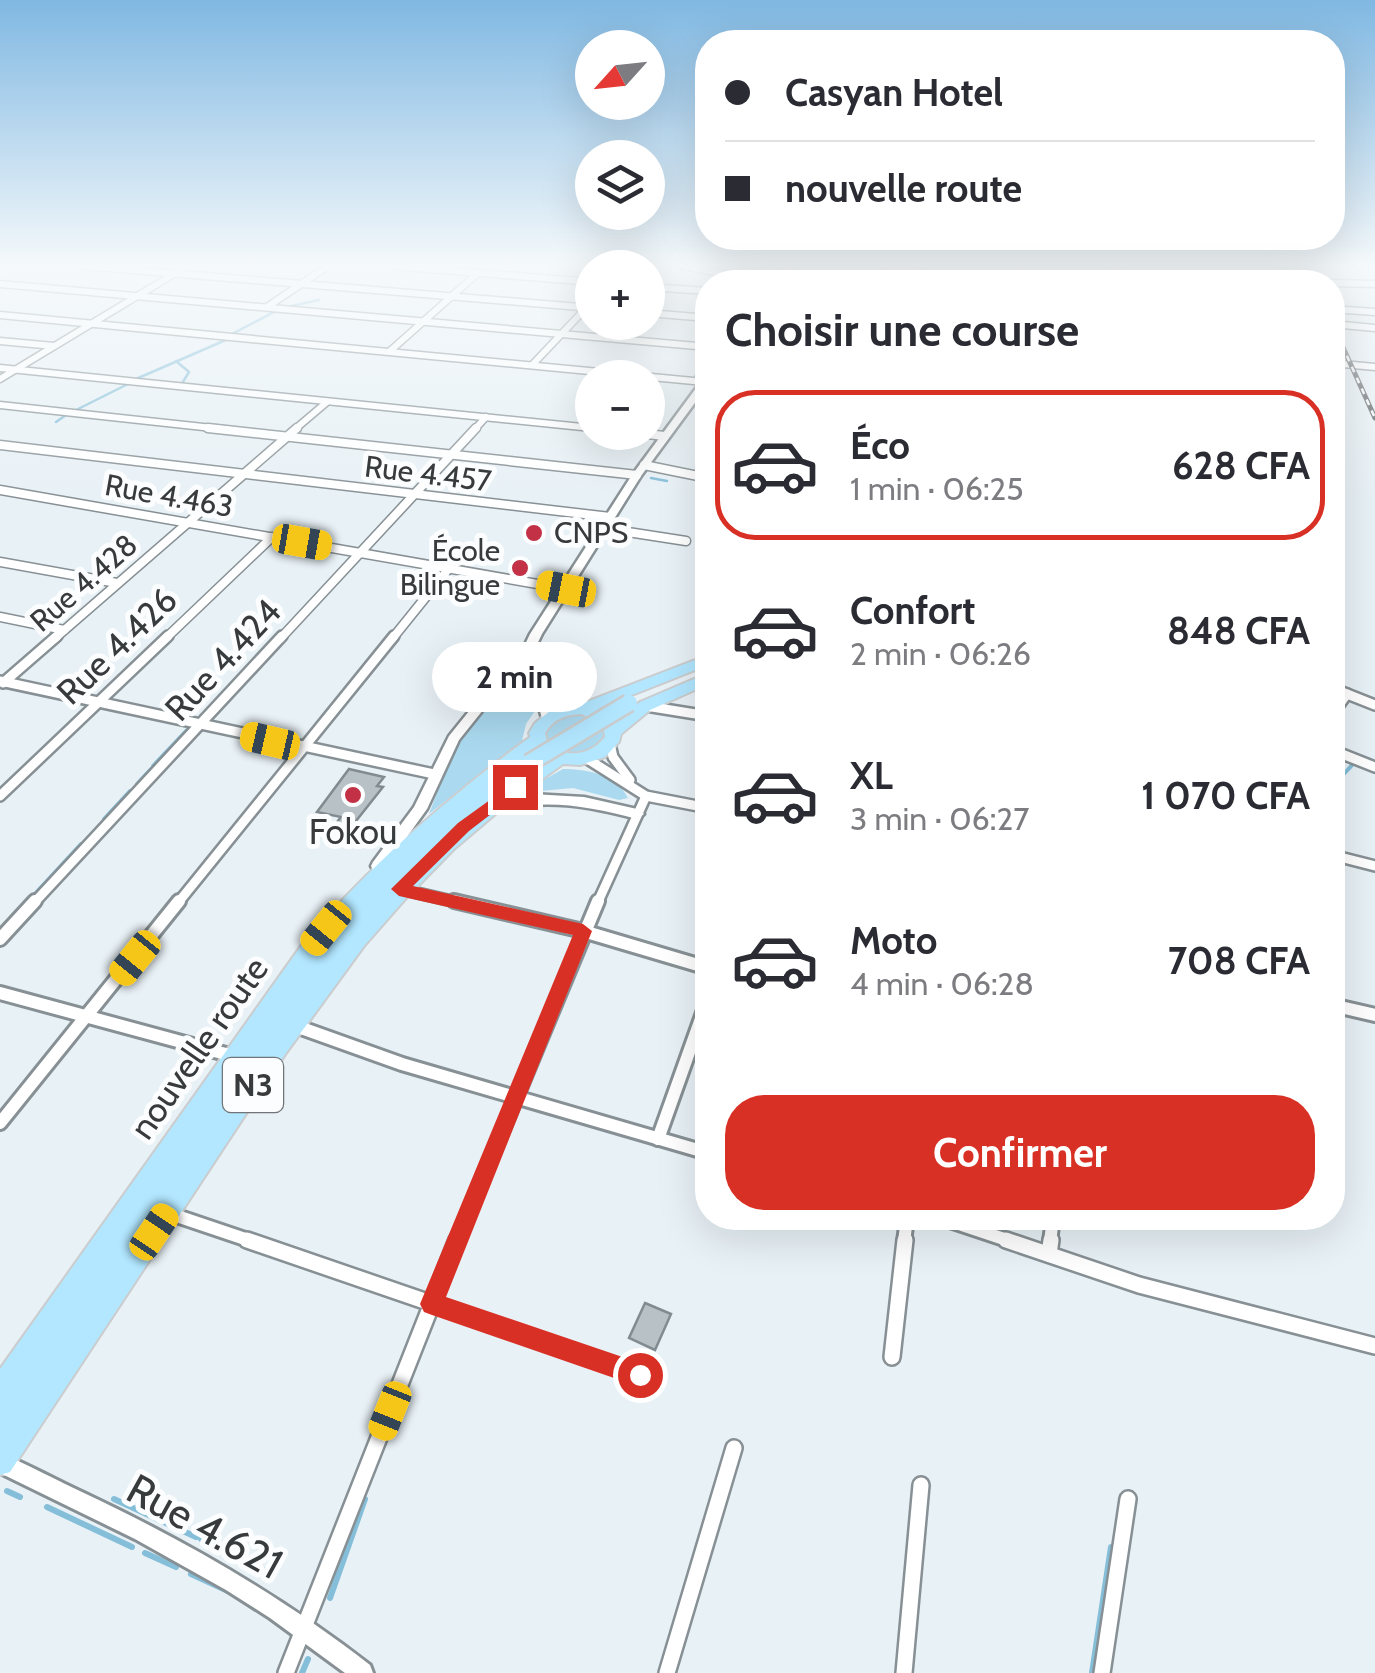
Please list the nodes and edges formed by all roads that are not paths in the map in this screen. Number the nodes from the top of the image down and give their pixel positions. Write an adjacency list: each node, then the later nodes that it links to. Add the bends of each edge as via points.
1 (34, 344): 6 (street)
2 (59, 344): 6 (street)
3 (325, 344): 7 (street)
4 (397, 344): 7 (street)
5 (552, 344): 8 (street)
6 (56, 346): 12 (street)
7 (390, 350): 8 (street)
8 (533, 364): 14 (street)
9 (1345, 364): 10 (street)
10 (1375, 367)
11 (0, 368): 12 (street)
12 (16, 369): 13 (street); 16 (street)
13 (0, 379)
14 (695, 379)
15 (695, 395): 20 (main road)
16 (327, 402): 18 (street); 21 (street, Rue 4.428)
17 (0, 405): 21 (street)
18 (486, 417): 19 (street); 24 (street, Rue 4.424)
19 (575, 426)
20 (665, 435)
21 (287, 436): 24 (street); 26 (street, Rue 4.428)
22 (0, 445): 26 (street, Rue 4.457)
23 (654, 450): 25 (main road)
24 (452, 454): 25 (street); 29 (street, Rue 4.424)
25 (640, 470): 27 (street); 30 (main road)
26 (242, 475): 29 (street, Rue 4.457); 31 (street, Rue 4.428)
27 (695, 476)
28 (0, 490): 31 (street, Rue 4.463)
29 (414, 494): 30 (street, Rue 4.457); 35 (street, Rue 4.424)
30 (610, 517): 32 (main road)
31 (189, 522): 33 (street, Rue 4.463); 38 (street, Rue 4.428)
32 (602, 528): 34 (street); 39 (main road)
33 (272, 537): 35 (street, Rue 4.463); 49 (street, Rue 4.426)
34 (686, 542)
35 (360, 552): 37 (street, Rue 4.463); 55 (street, Rue 4.424)
36 (0, 562): 38 (street)
37 (450, 567): 39 (street, Rue 4.463); 58 (street)
38 (117, 583): 41 (street, Rue 4.428)
39 (566, 589): 43 (main road)
40 (0, 617): 41 (street)
41 (64, 630): 45 (street, Rue 4.428)
42 (695, 663): 52 (highway)
43 (526, 668): 52 (main road); 54 (main road, via 539,686); 63 (main road, via 471,713)
44 (695, 675): 50 (highway)
45 (1, 683): 49 (street)
46 (695, 683): 50 (highway)
47 (1347, 694): 48 (street); 51 (street)
48 (1345, 697)
49 (97, 704): 55 (street); 65 (street, Rue 4.426)
50 (637, 704): 53 (street); 56 (highway); 98 (highway, bridge, via 529,762 425,844 328,950)
51 (1375, 704)
52 (579, 709): 54 (highway); 56 (highway, via 604,716)
53 (695, 714)
54 (546, 719): 57 (highway)
55 (202, 725): 58 (street); 75 (street, Rue 4.424)
56 (612, 738): 61 (highway); 64 (street, via 613,756)
57 (537, 740): 60 (highway); 72 (highway, nouvelle route / N3)
58 (304, 748): 63 (street); 80 (street)
59 (1345, 755): 62 (street)
60 (560, 758): 61 (highway); 68 (highway, nouvelle route / N3)
61 (586, 758): 64 (street)
62 (1375, 767)
63 (434, 774): 72 (main road, via 408,829)
64 (634, 785): 66 (street)
65 (0, 796)
66 (646, 796): 67 (street); 69 (street)
67 (695, 805)
68 (486, 810): 69 (main road, via 552,798); 73 (highway, nouvelle route / N3)
69 (638, 814): 74 (street)
70 (1345, 858): 71 (street)
71 (1375, 866)
72 (372, 875): 83 (highway, nouvelle route / N3, via 308,951)
73 (399, 889): 74 (street); 81 (highway, nouvelle route / N3)
74 (583, 931): 76 (street); 84 (street)
75 (0, 939)
76 (695, 964)
77 (0, 994): 80 (street)
78 (1345, 1008): 79 (street)
79 (1375, 1014)
80 (86, 1018): 83 (street); 85 (street)
81 (292, 1025): 84 (street); 88 (highway, nouvelle route / N3)
82 (695, 1035): 86 (street)
83 (234, 1057): 97 (highway, nouvelle route / N3)
84 (515, 1096): 86 (street); 93 (street)
85 (0, 1122)
86 (658, 1138): 87 (street)
87 (695, 1149)
88 (167, 1212): 93 (street); 100 (highway, nouvelle route / N3)
89 (906, 1230): 95 (street)
90 (976, 1230): 92 (street)
91 (1052, 1230): 92 (street)
92 (1049, 1254): 94 (street, via 1139,1285)
93 (432, 1304): 96 (street); 103 (street)
94 (1375, 1346)
95 (892, 1357)
96 (640, 1375)
97 (0, 1392)
98 (0, 1427)
99 (734, 1448): 106 (street)
100 (0, 1462): 103 (street, Rue 4.621, via 134,1527)
101 (921, 1485): 107 (street)
102 (1128, 1499): 108 (street)
103 (306, 1626): 104 (street); 105 (street, Rue 4.621)
104 (286, 1673)
105 (362, 1673)
106 (666, 1673)
107 (904, 1673)
108 (1102, 1673)

